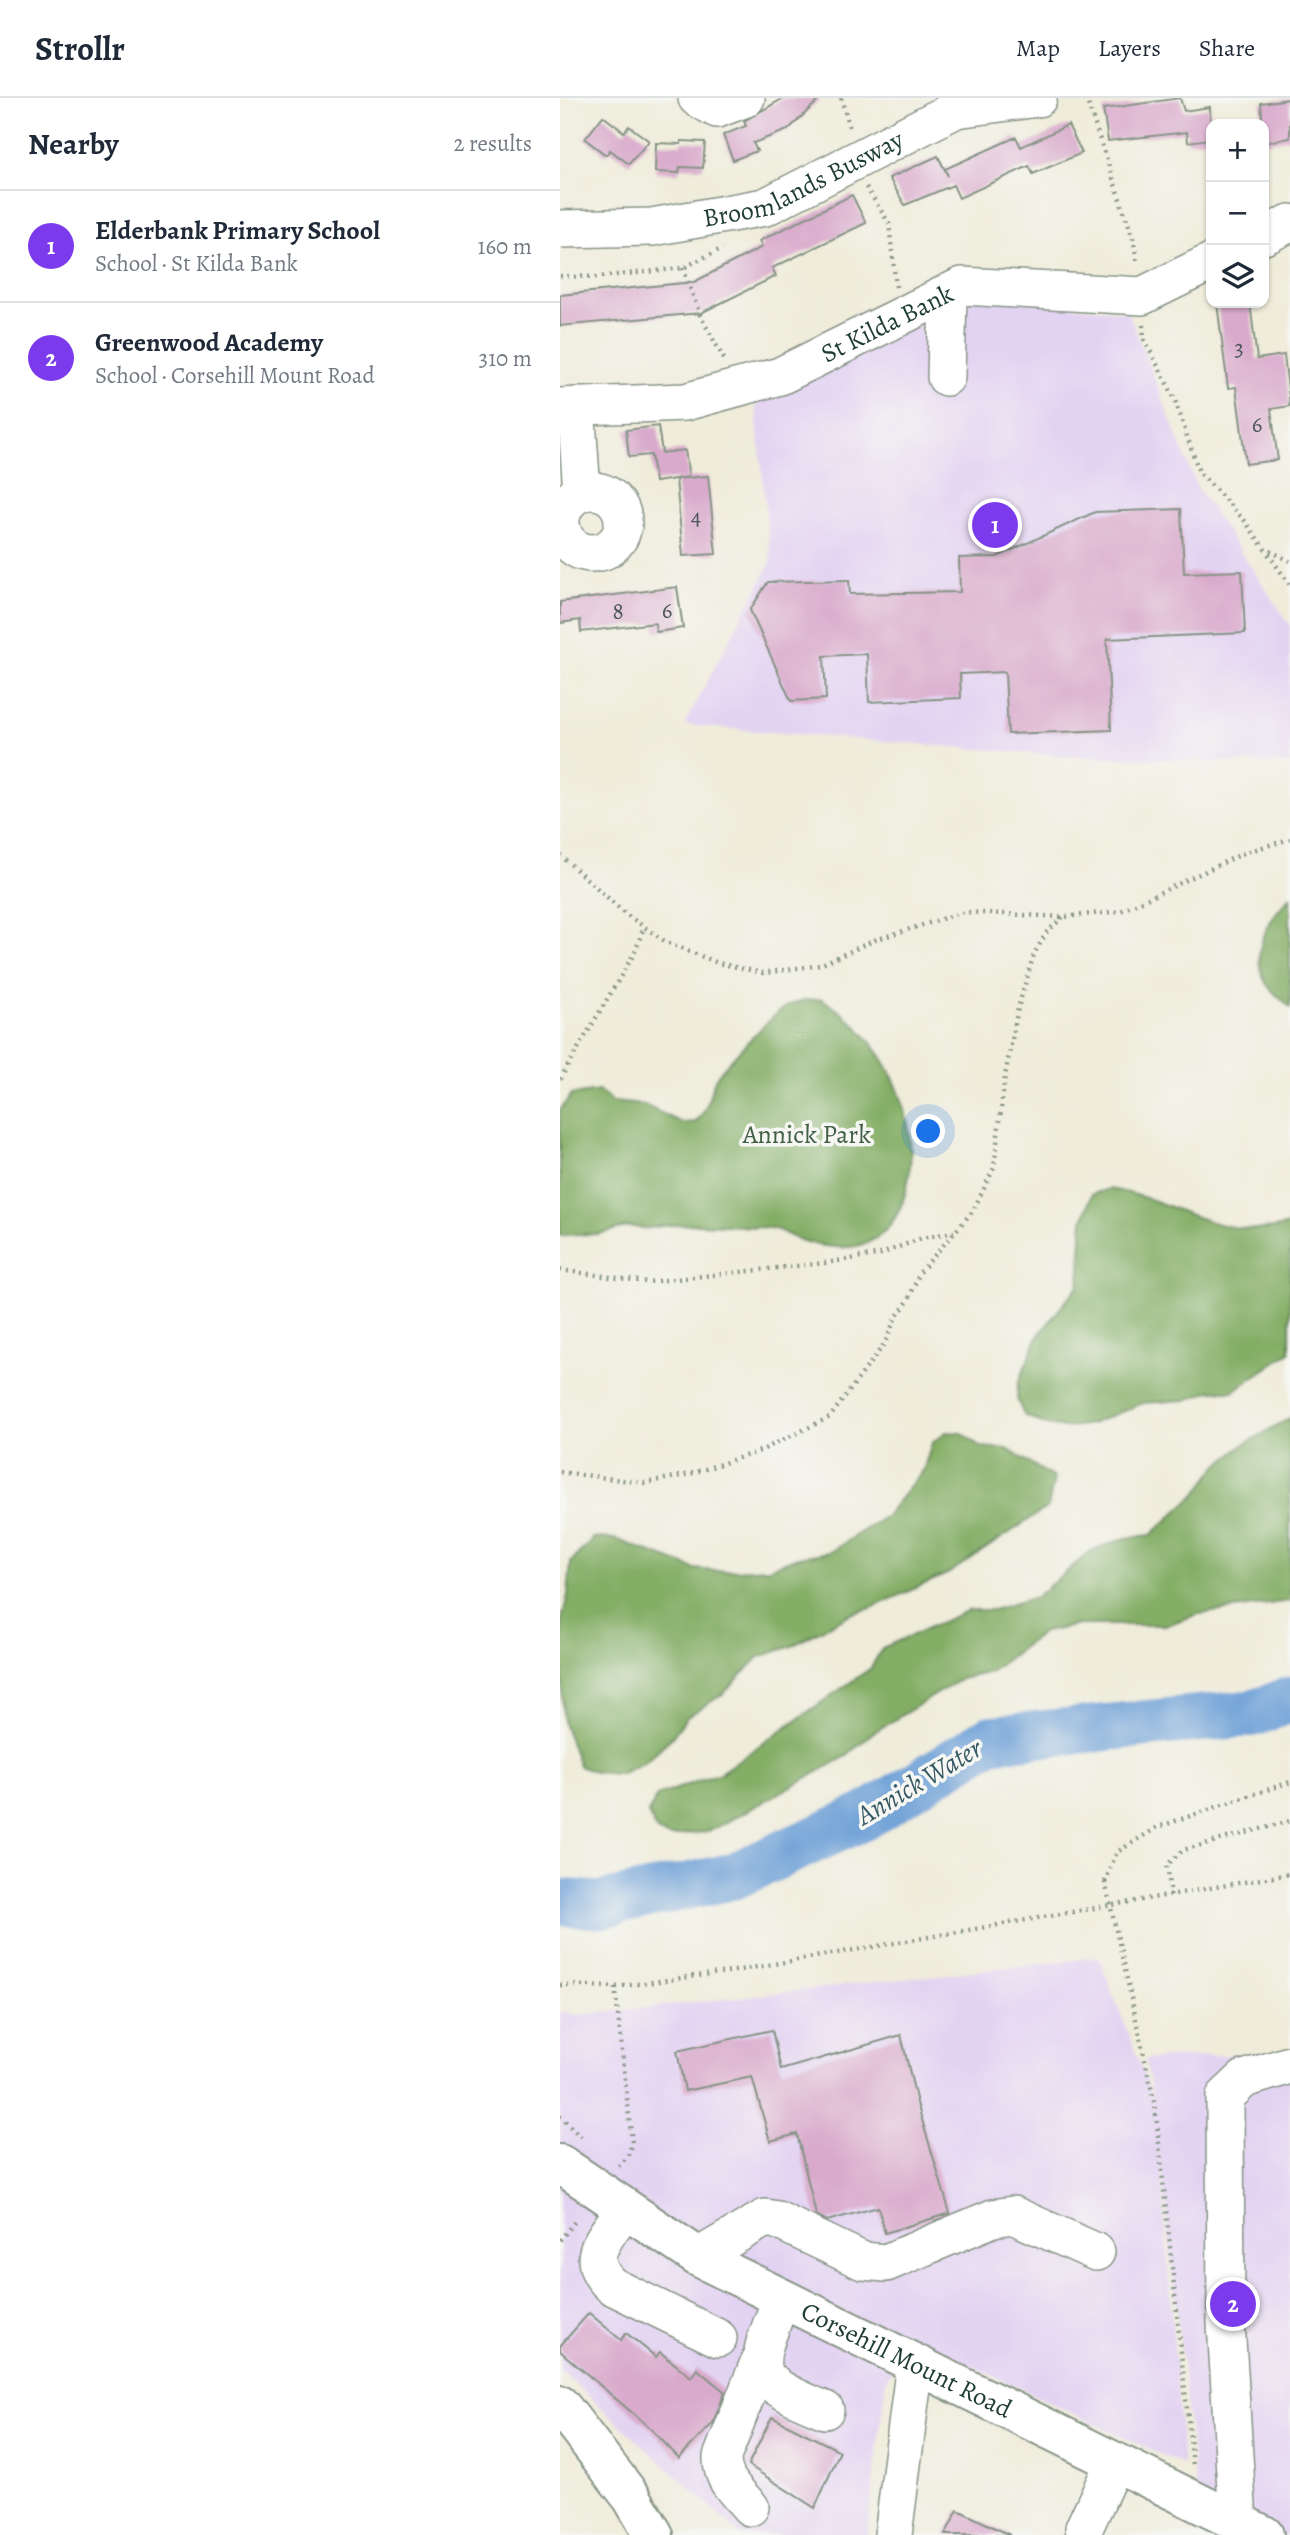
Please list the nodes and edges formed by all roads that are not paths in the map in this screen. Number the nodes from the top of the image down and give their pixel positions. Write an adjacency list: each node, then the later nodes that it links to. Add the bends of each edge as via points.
1 (697, 98): 2 (street, via 718,109)
2 (746, 98)
3 (1038, 98): 5 (street, Broomlands Busway, via 956,109 765,207 652,227)
4 (1290, 223): 6 (street)
5 (560, 229)
6 (1269, 234)
7 (1206, 264): 8 (street, St Kilda Bank, via 1142,296 962,286)
8 (948, 293): 9 (street); 10 (street, St Kilda Bank, via 780,376 685,402)
9 (946, 377)
10 (568, 407): 11 (street)
11 (582, 492)
12 (1290, 2065): 26 (street, via 1244,2079 1225,2097 1226,2323)
13 (560, 2164): 14 (main road, Corsehill Mount Road)
14 (613, 2199): 16 (main road, Corsehill Mount Road); 18 (street, via 596,2257 599,2274 612,2286)
15 (1096, 2252): 16 (street, via 1013,2215 993,2218 886,2263 863,2261 765,2218)
16 (698, 2257): 17 (main road, Corsehill Mount Road)
17 (782, 2298): 19 (street); 20 (main road, Corsehill Mount Road)
18 (718, 2338)
19 (760, 2360): 22 (street, via 769,2384); 24 (street, via 722,2457 727,2481)
20 (915, 2363): 23 (main road, Corsehill Mount Road); 28 (street)
21 (560, 2405): 27 (main road, via 624,2487)
22 (825, 2410)
23 (1115, 2461): 25 (street); 26 (main road, Corsehill Mount Road)
24 (750, 2507)
25 (1084, 2528)
26 (1251, 2529)
27 (654, 2535)
28 (893, 2535)

